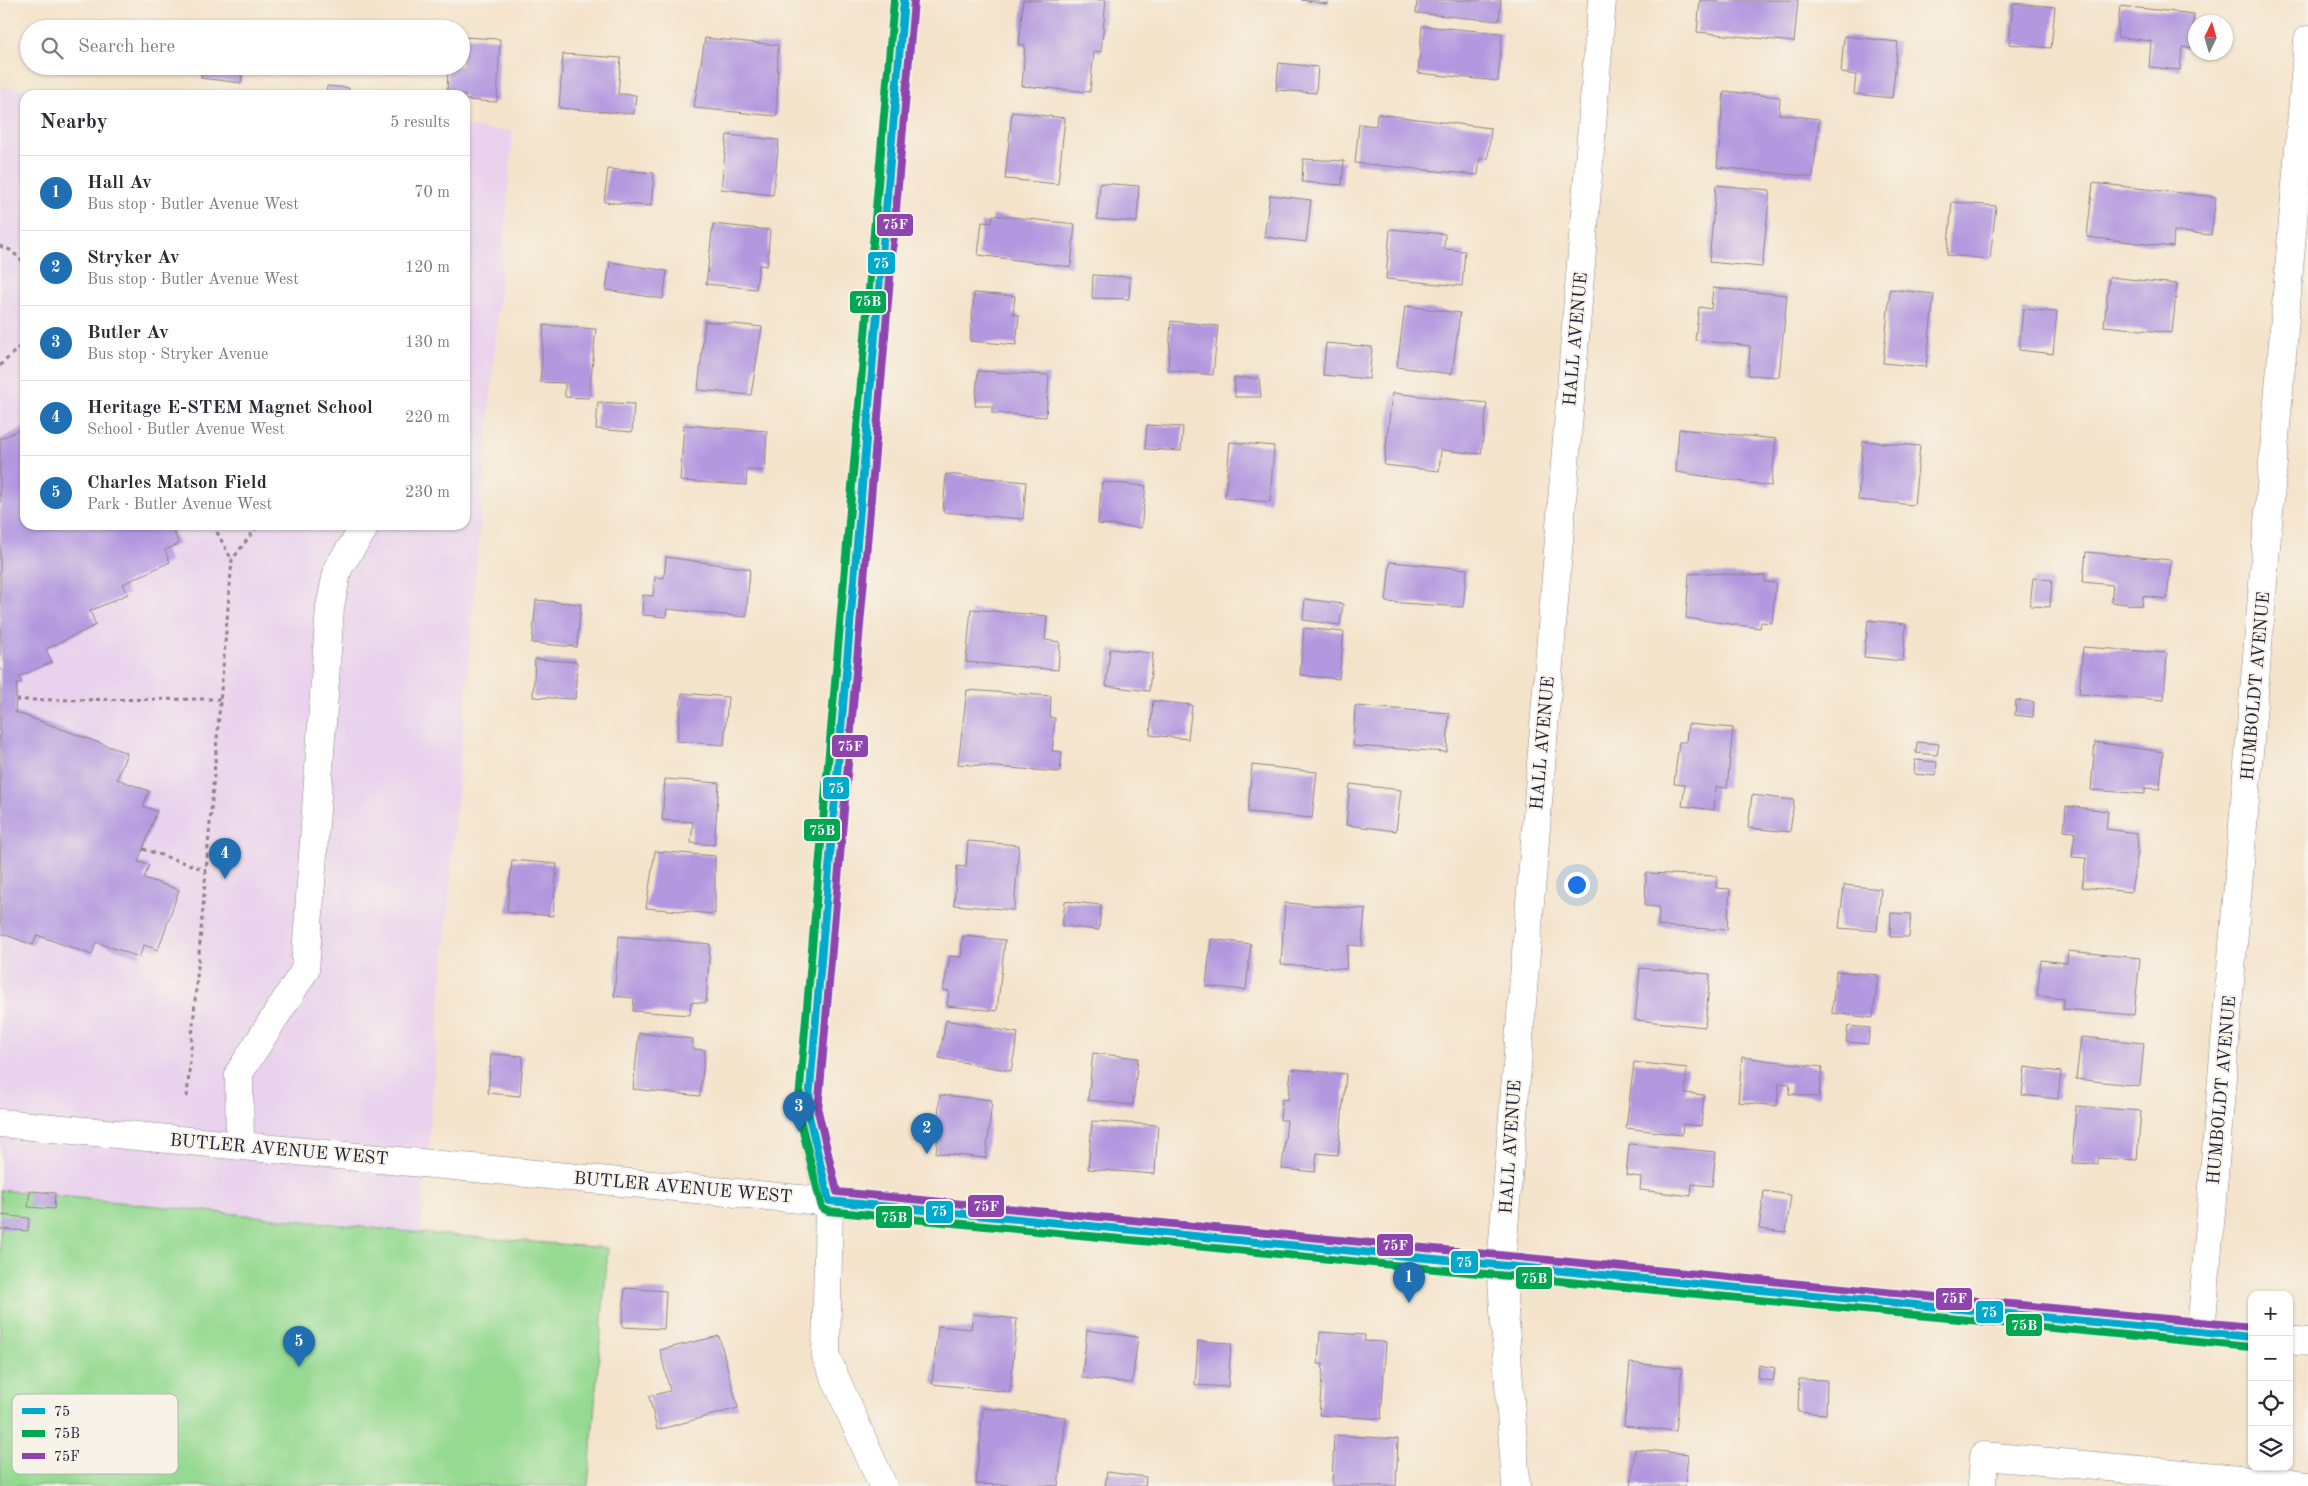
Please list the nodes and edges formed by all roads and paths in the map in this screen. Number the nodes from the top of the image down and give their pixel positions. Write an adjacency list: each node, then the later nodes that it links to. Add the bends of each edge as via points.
1 (904, 0): 19 (street, via 808,1112)
2 (1602, 0): 20 (street, HALL AVENUE)
3 (2308, 40): 21 (street, HUMBOLDT AVENUE)
4 (0, 246): 5 (path)
5 (20, 259)
6 (20, 345): 7 (path)
7 (0, 366)
8 (216, 530): 11 (path)
9 (254, 530): 11 (path)
10 (363, 530): 18 (street, via 338,568 330,607 305,970 239,1073)
11 (232, 560): 12 (path)
12 (221, 699): 13 (path); 15 (path)
13 (16, 700)
14 (143, 849): 15 (path)
15 (206, 870): 16 (path)
16 (187, 1097)
17 (0, 1123): 18 (street, BUTLER AVENUE WEST)
18 (240, 1146): 19 (street, BUTLER AVENUE WEST)
19 (829, 1201): 20 (street, BUTLER AVENUE WEST); 25 (street, via 826,1357)
20 (1501, 1266): 21 (street, BUTLER AVENUE WEST); 26 (street, HALL AVENUE)
21 (2201, 1332): 22 (street, BUTLER AVENUE WEST)
22 (2248, 1337)
23 (2293, 1340): 24 (street)
24 (2308, 1342)
25 (883, 1486)
26 (1516, 1486)
27 (1982, 1486): 28 (street, via 1984,1456)
28 (2308, 1486)

